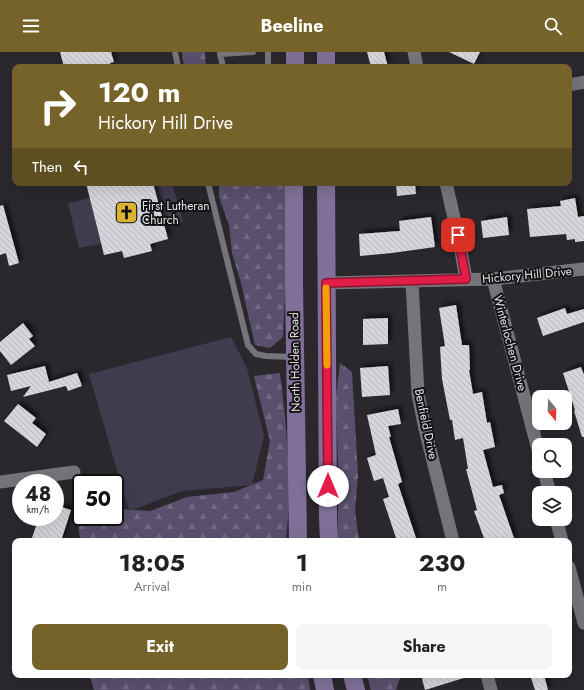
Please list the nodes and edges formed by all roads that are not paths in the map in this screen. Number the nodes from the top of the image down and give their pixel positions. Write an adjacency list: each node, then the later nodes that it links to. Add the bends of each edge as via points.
1 (175, 52): 7 (lane)
2 (252, 52): 8 (lane, via 220,54)
3 (268, 52): 9 (lane)
4 (296, 52): 10 (main road)
5 (326, 52): 11 (main road)
6 (414, 52): 12 (street)
7 (177, 64)
8 (222, 64)
9 (268, 64)
10 (295, 64)
11 (326, 64)
12 (416, 64)
13 (584, 82): 14 (street)
14 (572, 84)
15 (209, 186): 24 (lane, via 248,345 256,354)
16 (294, 186): 24 (main road, North Holden Road)
17 (326, 186): 23 (main road)
18 (447, 186): 20 (street)
19 (584, 269): 21 (street, Hickory Hill Drive)
20 (466, 279): 21 (street, Hickory Hill Drive); 22 (street, Hickory Hill Drive)
21 (493, 279): 25 (street, Winterlochen Drive)
22 (412, 282): 23 (street, Hickory Hill Drive); 31 (street, Benfield Drive, via 418,394)
23 (326, 283): 30 (main road)
24 (295, 357): 29 (main road, North Holden Road)
25 (535, 438)
26 (74, 472): 27 (street)
27 (0, 482)
28 (558, 526): 32 (street)
29 (298, 538)
30 (330, 538)
31 (452, 538)
32 (561, 538)
33 (572, 578): 34 (street)
34 (584, 623)
35 (323, 678): 38 (main road)
36 (353, 678): 39 (main road)
37 (488, 678): 40 (street)
38 (325, 690)
39 (356, 690)
40 (491, 690)

